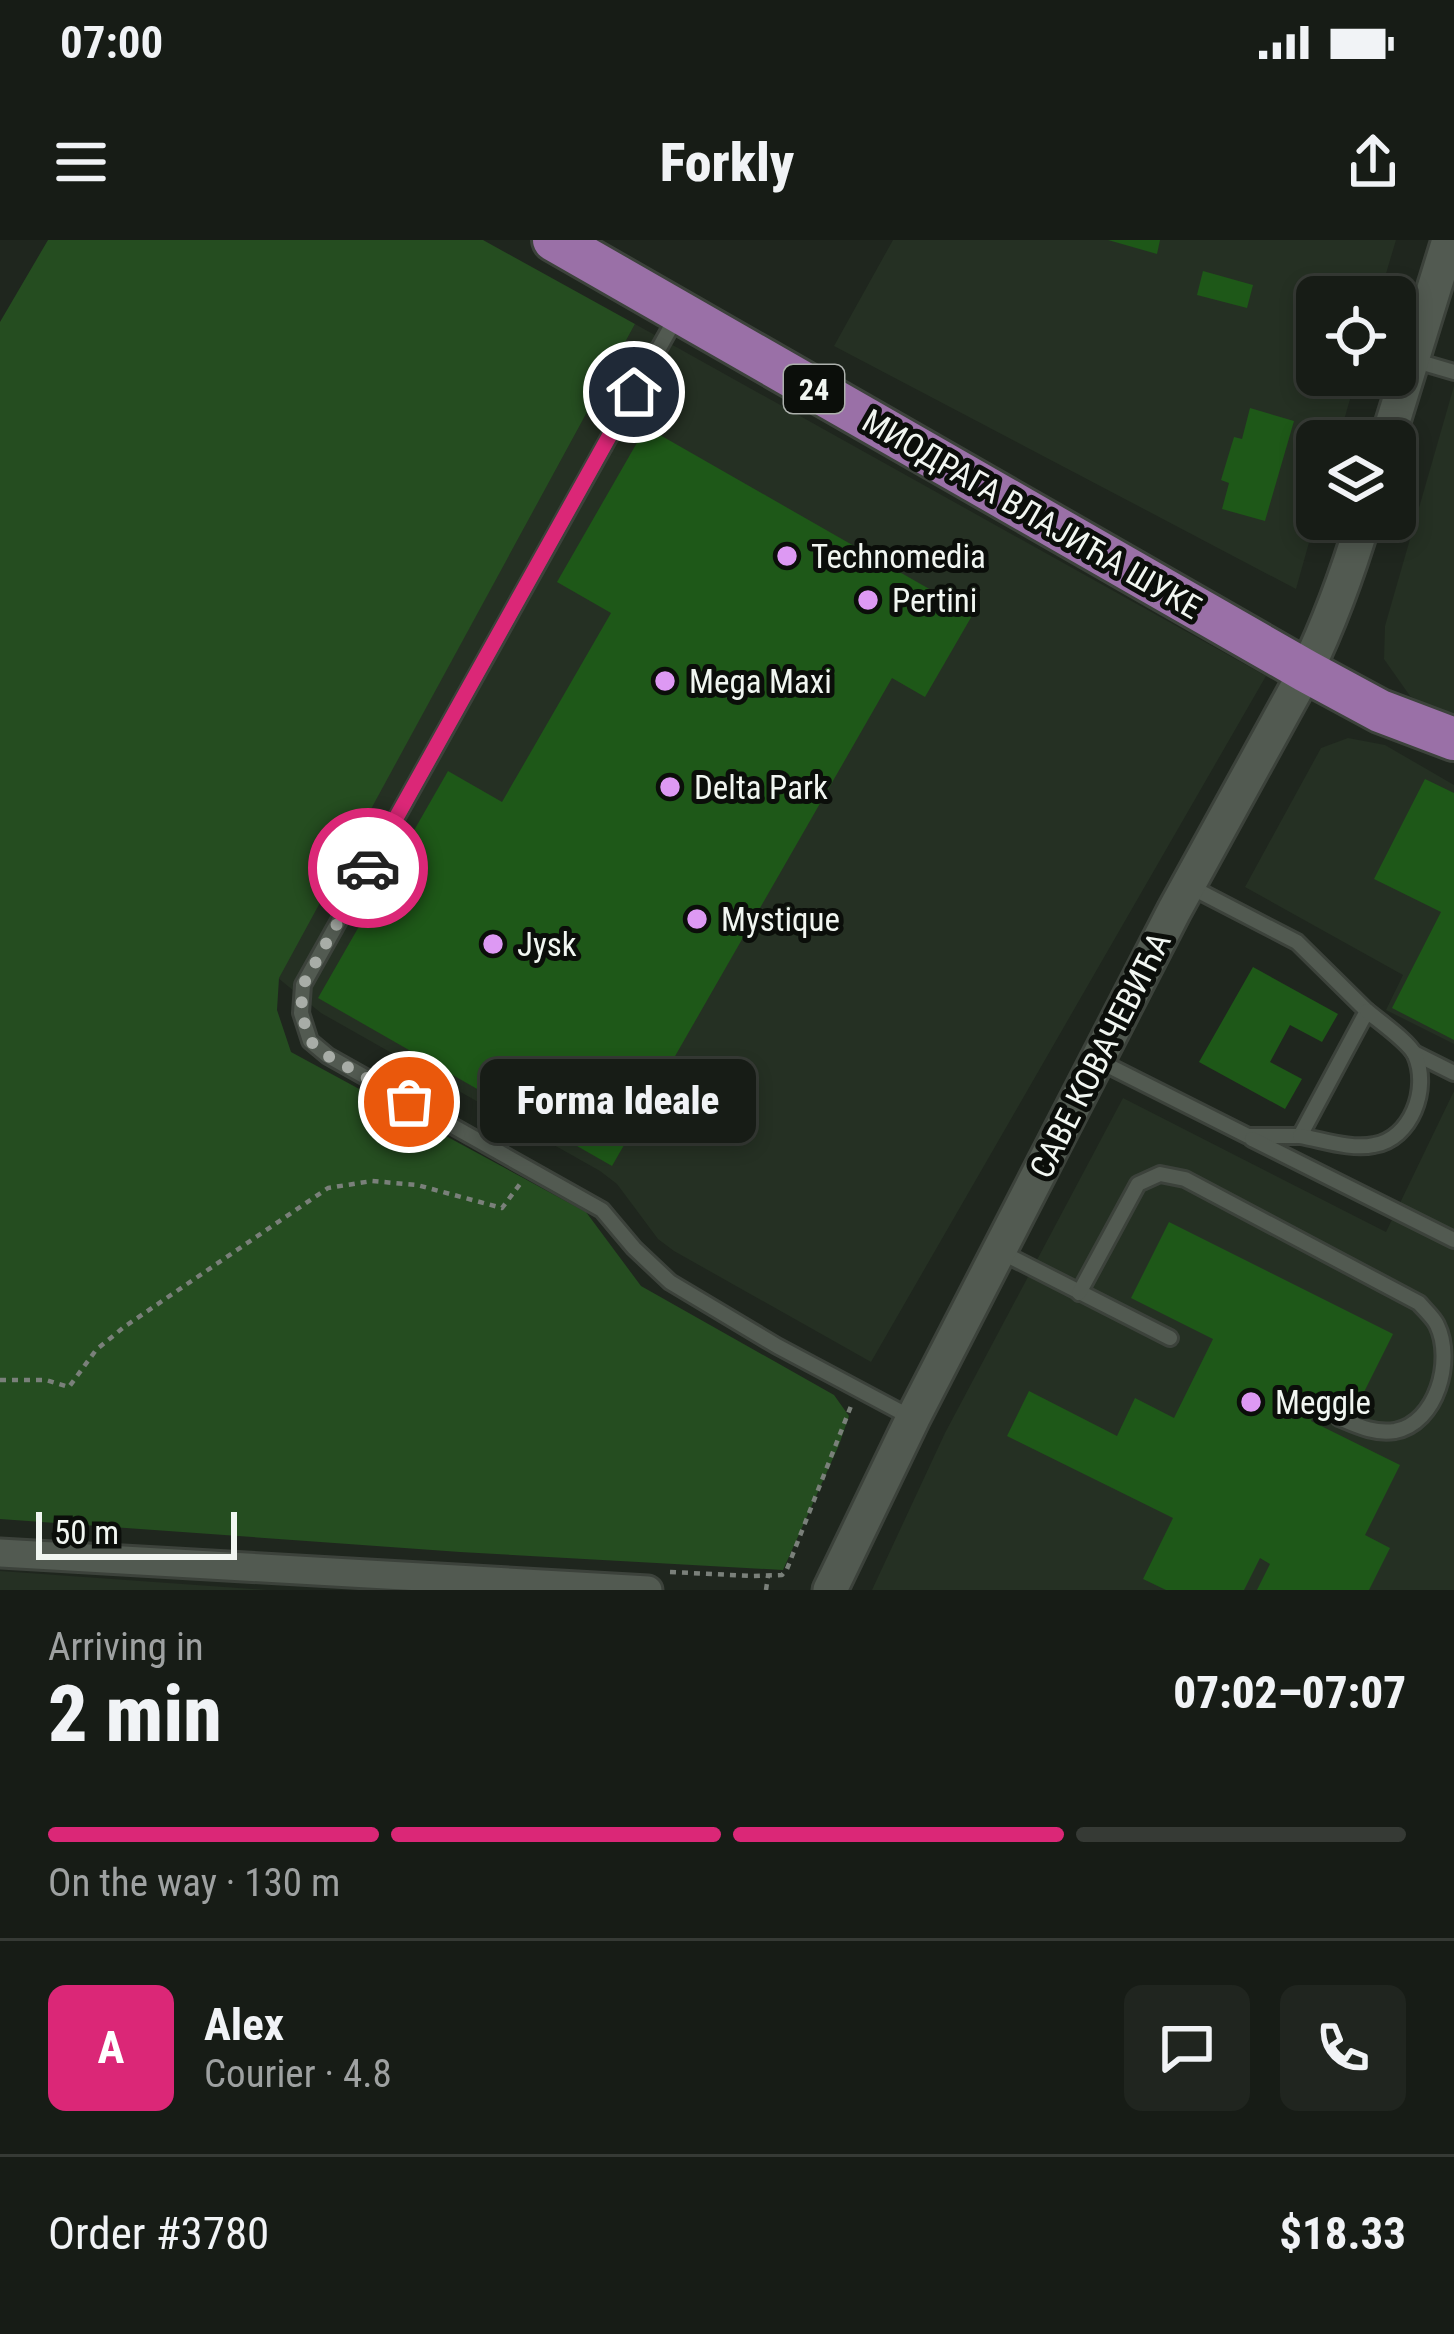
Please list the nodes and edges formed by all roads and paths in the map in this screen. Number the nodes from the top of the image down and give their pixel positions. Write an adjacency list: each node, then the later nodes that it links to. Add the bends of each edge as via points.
1 (554, 240): 3 (main road, МИОДРАГА ВЛАЈИЋА ШУКЕ / 24)
2 (1449, 240): 4 (street)
3 (679, 312): 8 (main road, МИОДРАГА ВЛАЈИЋА ШУКЕ / 24); 17 (lane, via 303,985 310,1041 328,1056)
4 (1416, 347)
5 (1416, 361): 6 (lane)
6 (1454, 372)
7 (1357, 540): 8 (street, САВЕ КОВАЧЕВИЋА)
8 (1306, 671): 9 (main road, МИОДРАГА ВЛАЈИЋА ШУКЕ / 24); 10 (street, САВЕ КОВАЧЕВИЋА)
9 (1454, 740)
10 (1188, 886): 11 (lane, via 1297,942); 13 (street, САВЕ КОВАЧЕВИЋА)
11 (1367, 1011): 12 (lane); 16 (lane)
12 (1414, 1053): 14 (lane); 16 (lane, via 1420,1084 1412,1118 1391,1141 1368,1147)
13 (1097, 1060): 15 (lane); 19 (street, САВЕ КОВАЧЕВИЋА)
14 (1454, 1073)
15 (1248, 1136): 16 (lane); 18 (lane)
16 (1300, 1136)
17 (531, 1170): 22 (path, via 502,1208 417,1185 328,1188 124,1327 69,1388); 23 (lane, via 602,1210 670,1282)
18 (1454, 1240)
19 (999, 1252): 20 (lane); 24 (street, САВЕ КОВАЧЕВИЋА)
20 (1079, 1293): 21 (lane); 25 (lane, via 1138,1184 1160,1174 1185,1179 1419,1303 1437,1325 1444,1357 1424,1414 1399,1431 1366,1430)
21 (1170, 1338)
22 (0, 1380)
23 (858, 1389): 24 (lane); 27 (path, via 788,1569)
24 (913, 1418): 30 (street, САВЕ КОВАЧЕВИЋА)
25 (1340, 1418)
26 (0, 1553): 28 (street)
27 (768, 1576): 28 (path); 29 (path)
28 (654, 1581)
29 (766, 1590)
30 (830, 1590)

